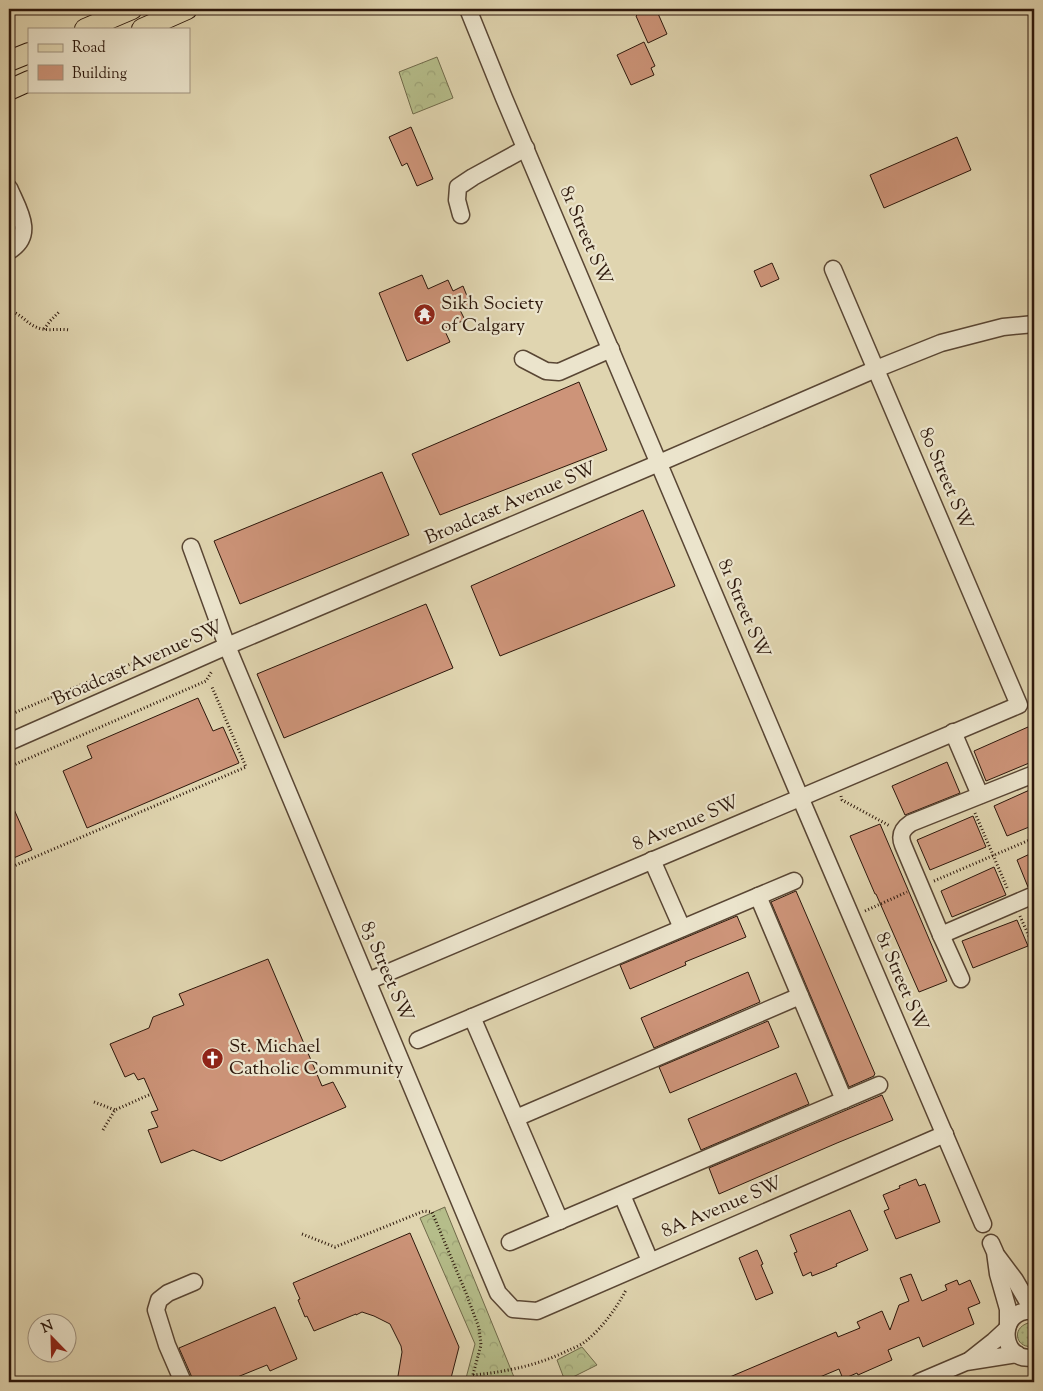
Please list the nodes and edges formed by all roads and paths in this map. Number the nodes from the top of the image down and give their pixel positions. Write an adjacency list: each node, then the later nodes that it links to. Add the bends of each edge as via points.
1 (132, 9): 4 (main road)
2 (187, 9): 5 (main road)
3 (468, 9): 10 (street, 81 Street SW)
4 (87, 28)
5 (144, 28)
6 (28, 53): 7 (main road)
7 (9, 61)
8 (28, 80): 9 (main road)
9 (9, 90)
10 (526, 148): 12 (street, via 458,187); 20 (street, 81 Street SW)
11 (9, 188): 13 (street, via 24,230 19,242)
12 (461, 215)
13 (9, 251)
14 (833, 269): 22 (street, 80 Street SW)
15 (9, 311): 18 (path)
16 (60, 311): 18 (path)
17 (1034, 324): 22 (street, Broadcast Avenue SW, via 1003,327 941,343)
18 (44, 329): 19 (path)
19 (68, 330)
20 (611, 349): 21 (street, via 559,372 546,371); 23 (street, 81 Street SW)
21 (523, 359)
22 (876, 369): 23 (street, Broadcast Avenue SW); 27 (street, 80 Street SW)
23 (659, 463): 25 (street, Broadcast Avenue SW); 32 (street, 81 Street SW)
24 (191, 548): 25 (street, 83 Street SW)
25 (227, 646): 29 (street, Broadcast Avenue SW); 49 (street, 83 Street SW)
26 (212, 687): 38 (path, via 246,767)
27 (1019, 705): 28 (street, 8 Avenue SW)
28 (952, 732): 31 (street, 8 Avenue SW); 33 (street)
29 (11, 735)
30 (1034, 774): 33 (street)
31 (835, 782): 32 (street, 8 Avenue SW); 34 (path, via 842,800)
32 (800, 797): 37 (street, 8 Avenue SW); 44 (street, 81 Street SW)
33 (975, 798): 34 (street, via 911,824); 36 (path)
34 (902, 833): 40 (street, via 901,839)
35 (1034, 838): 36 (path)
36 (993, 856): 40 (path); 43 (path)
37 (652, 860): 45 (street); 49 (street, 8 Avenue SW)
38 (9, 868)
39 (794, 881): 42 (street)
40 (921, 886): 44 (path); 46 (street)
41 (1034, 895): 43 (street)
42 (758, 896): 45 (street); 50 (street)
43 (1014, 904): 46 (street); 47 (path)
44 (852, 916): 60 (street, 81 Street SW)
45 (682, 928): 51 (street)
46 (941, 935): 48 (street)
47 (1034, 948)
48 (962, 979)
49 (368, 981): 69 (street, 83 Street SW, via 498,1293)
50 (800, 996): 55 (street); 58 (street)
51 (472, 1017): 52 (street); 58 (street)
52 (418, 1040)
53 (879, 1085): 55 (street)
54 (151, 1094): 57 (path)
55 (844, 1100): 61 (street)
56 (94, 1102): 57 (path)
57 (115, 1110): 59 (path)
58 (516, 1118): 62 (street)
59 (103, 1130)
60 (945, 1134): 63 (street, 81 Street SW); 66 (street, 8A Avenue SW)
61 (622, 1195): 62 (street); 66 (street)
62 (560, 1221): 65 (street)
63 (983, 1224)
64 (302, 1234): 75 (path, via 335,1247 424,1212 432,1212 479,1328 481,1345)
65 (510, 1242)
66 (650, 1261): 69 (street, 8A Avenue SW, via 537,1311)
67 (194, 1282): 76 (street, via 168,1293 159,1300 156,1310)
68 (627, 1288): 75 (path, via 615,1308 585,1342 558,1356 523,1367)
69 (513, 1309)
70 (1034, 1310): 71 (street, via 1018,1313); 71 (street, via 993,1248 1008,1309)
71 (1007, 1327): 72 (street, via 1008,1343 1013,1351); 73 (street)
72 (1024, 1356): 73 (street); 74 (street)
73 (966, 1362): 78 (street)
74 (1034, 1372)
75 (473, 1375): 77 (path)
76 (183, 1382)
77 (471, 1382)
78 (919, 1382)

